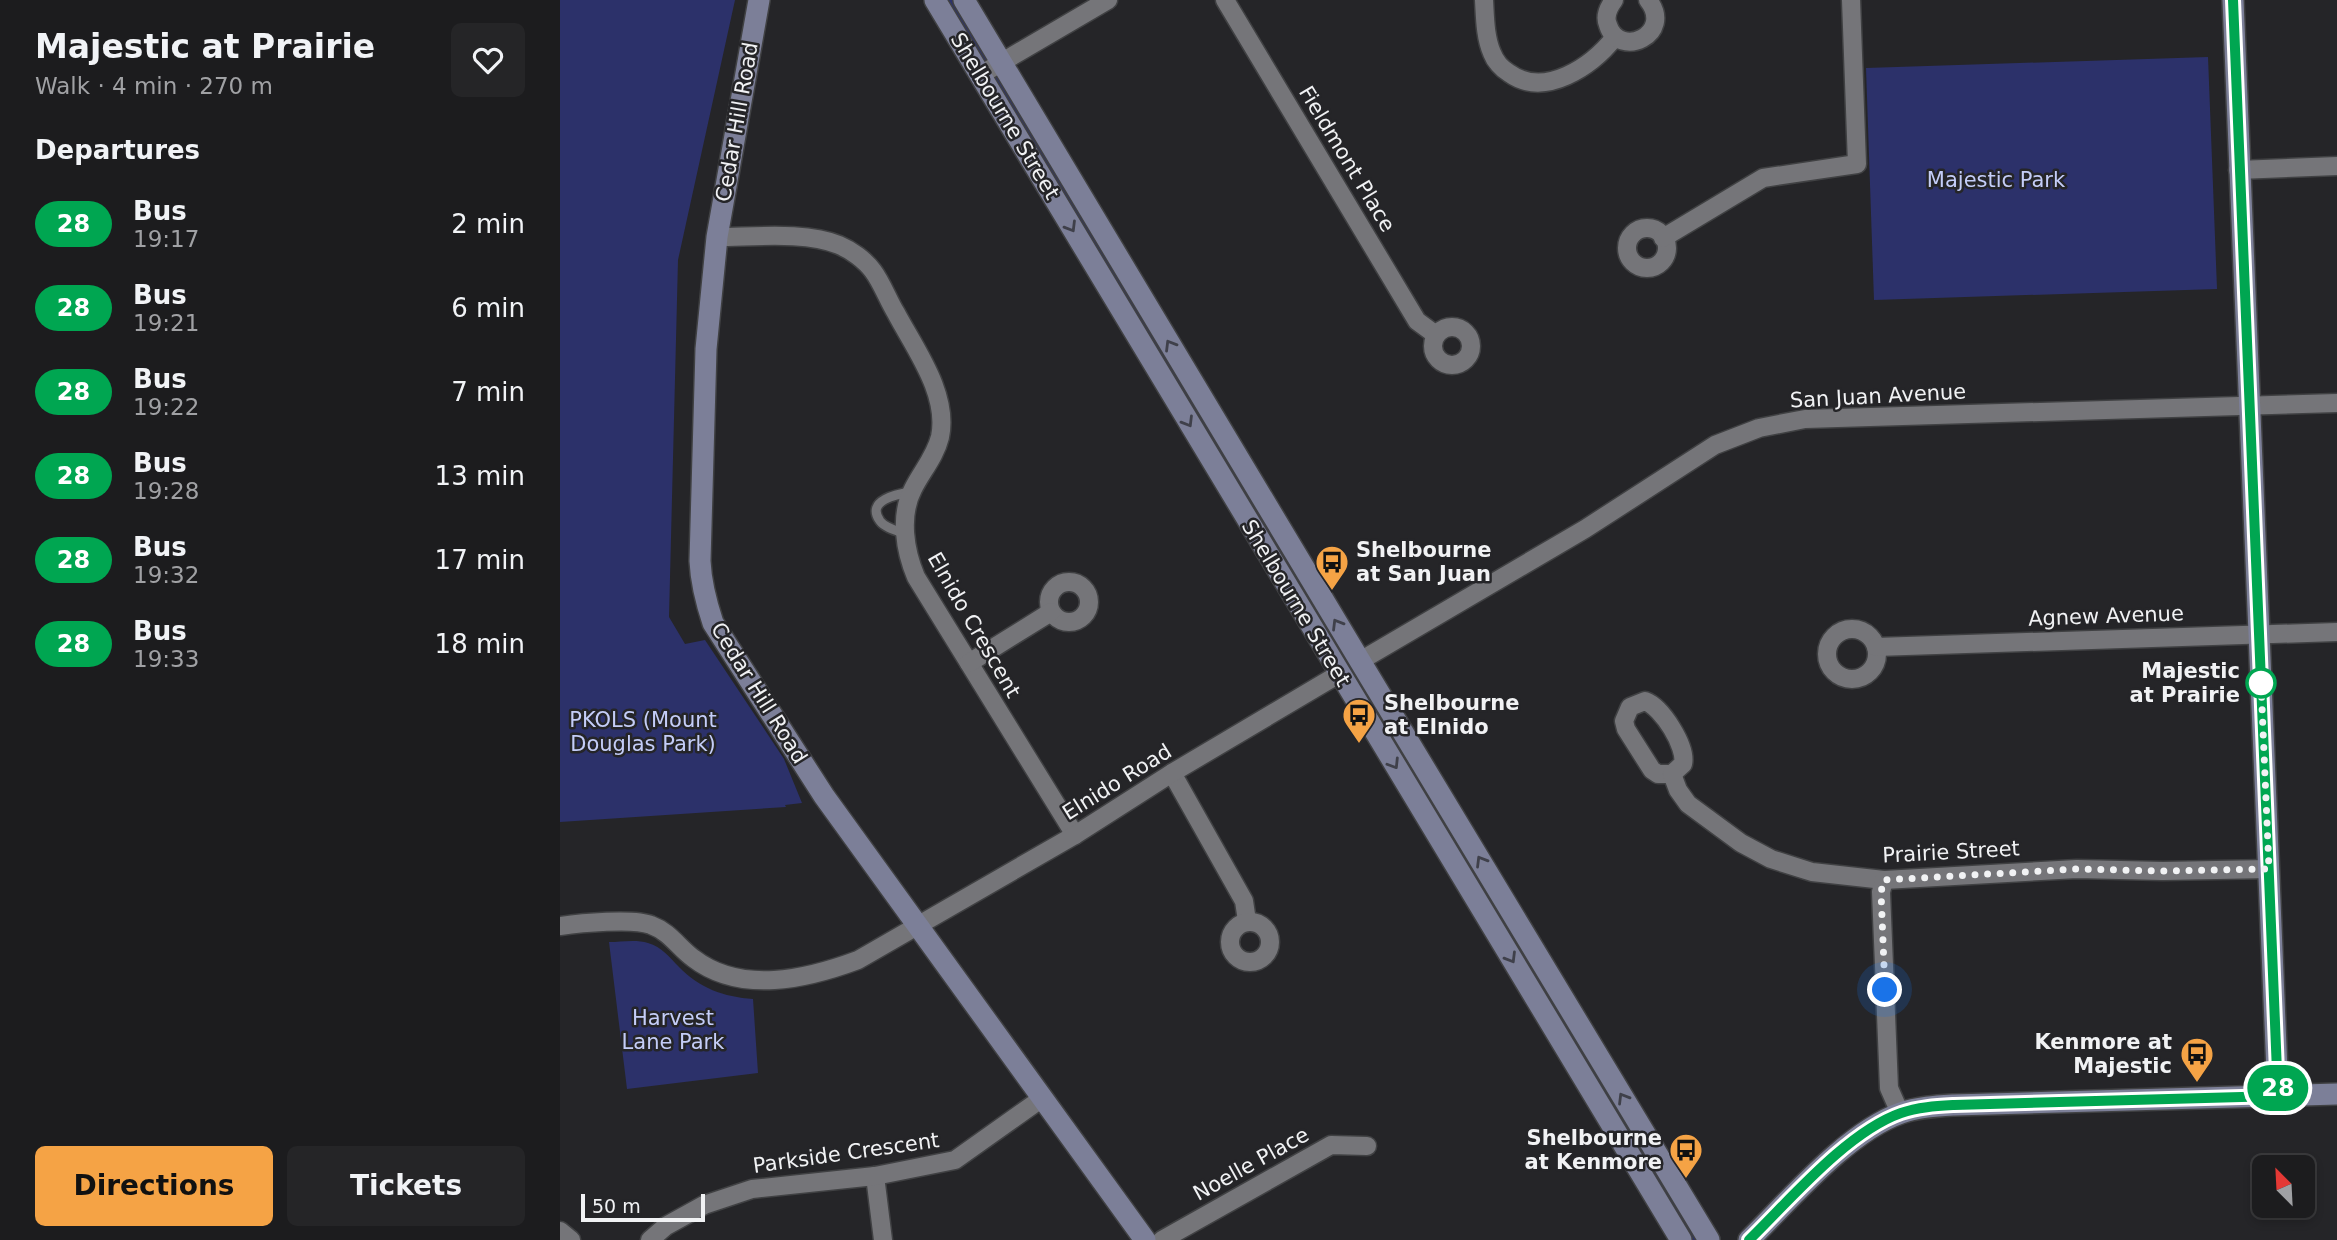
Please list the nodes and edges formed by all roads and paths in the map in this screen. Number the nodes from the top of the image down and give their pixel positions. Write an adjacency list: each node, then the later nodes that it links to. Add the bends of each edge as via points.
1 (759, 0): 16 (street, Cedar Hill Road)
2 (936, 0): 13 (street, Shelbourne Street)
3 (964, 0): 12 (street, Shelbourne Street)
4 (1108, 0): 12 (street)
5 (1225, 0): 18 (street, Fieldmont Place, via 1417,321)
6 (1484, 0): 11 (street, via 1493,55 1503,69 1535,84 1555,81 1602,53)
7 (1614, 0): 11 (street, via 1606,15)
8 (1648, 0): 11 (street, via 1655,16 1651,32 1630,42)
9 (1851, 0): 17 (street, via 1857,164 1763,178)
10 (2232, 0): 15 (street)
11 (1615, 37)
12 (1001, 62): 13 (street); 27 (street, Shelbourne Street, one-way to 12)
13 (980, 75): 29 (street, Shelbourne Street, one-way to 29)
14 (2337, 166): 15 (street)
15 (2238, 170): 20 (street)
16 (717, 237): 21 (street, Elnido Crescent, via 828,241 859,257 873,271 939,403 940,436); 36 (street, Cedar Hill Road, via 706,349 700,561 707,606 713,623 824,796)
17 (1663, 238)
18 (1436, 335)
19 (2337, 403): 20 (street, San Juan Avenue)
20 (2249, 407): 25 (street); 27 (street, San Juan Avenue, via 1805,419 1759,428 1715,444 1585,529)
21 (911, 492): 22 (street, Elnido Crescent); 22 (lane, via 884,499 877,512 886,526)
22 (906, 534): 28 (street, Elnido Crescent, via 916,577)
23 (1051, 612): 28 (street)
24 (2337, 632): 25 (street, Agnew Avenue)
25 (2259, 634): 26 (street, Agnew Avenue); 33 (street)
26 (1876, 647)
27 (1360, 661): 29 (street); 51 (street, Shelbourne Street, one-way to 27)
28 (969, 663): 32 (street, Elnido Crescent)
29 (1339, 674): 30 (street, Elnido Road); 50 (street, Shelbourne Street, one-way to 50)
30 (1172, 773): 32 (street, Elnido Road); 35 (street, via 1244,901)
31 (1672, 774): 34 (street, Prairie Street, via 1688,804 1771,859 1812,872)
32 (1076, 835): 36 (street, Elnido Road)
33 (2269, 869): 34 (street, Prairie Street, via 2077,869); 39 (street)
34 (1884, 880): 41 (street, via 1889,1088)
35 (1247, 921)
36 (918, 925): 37 (street, Elnido Road, via 858,960 823,973 756,981 716,971 692,958 671,935 649,923); 40 (street, Cedar Hill Road)
37 (560, 926)
38 (2337, 1094): 39 (street)
39 (2278, 1096): 41 (street, via 1954,1105)
40 (1041, 1098): 43 (street, Parkside Crescent, via 955,1160); 48 (street, Cedar Hill Road)
41 (1900, 1113): 52 (street, via 1833,1158)
42 (1367, 1146): 49 (street, Noelle Place, via 1331,1146)
43 (875, 1176): 46 (street, Parkside Crescent, via 752,1189 704,1205); 47 (street)
44 (560, 1231): 45 (street)
45 (571, 1240)
46 (650, 1240)
47 (883, 1240)
48 (1145, 1240)
49 (1162, 1240)
50 (1681, 1240)
51 (1709, 1240)
52 (1749, 1240)

